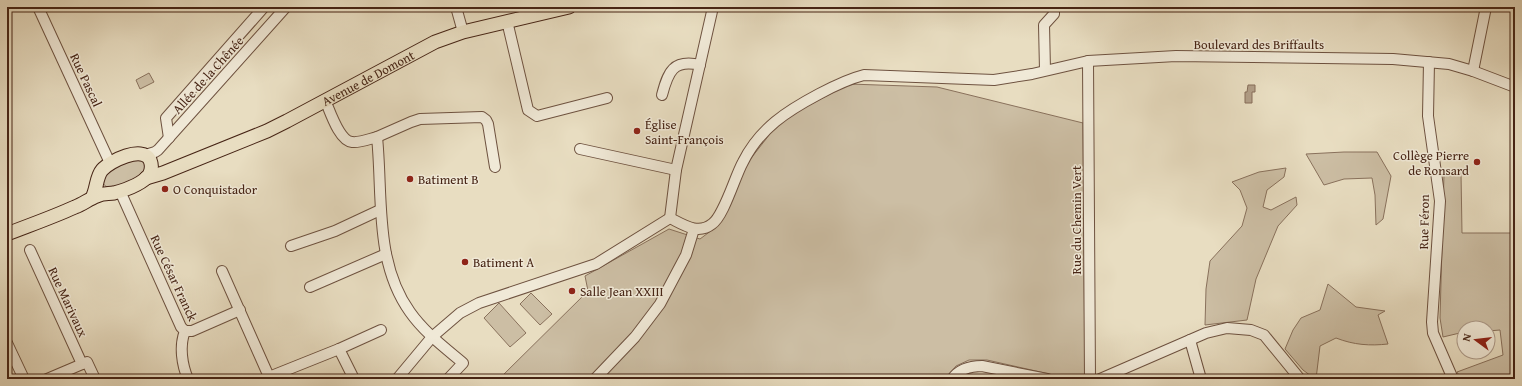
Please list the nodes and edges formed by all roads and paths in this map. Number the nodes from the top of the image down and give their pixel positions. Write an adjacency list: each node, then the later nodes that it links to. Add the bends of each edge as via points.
1 (38, 7): 24 (street, Rue Pascal)
2 (264, 7): 21 (street, via 166,118)
3 (286, 7): 21 (street, Allée de la Chênée)
4 (456, 7): 10 (street)
5 (569, 7): 9 (main road, Avenue de Domont)
6 (713, 7): 13 (street)
7 (1054, 7): 14 (street, via 1054,14 1044,25)
8 (1486, 7): 15 (street)
9 (507, 21): 10 (main road, Avenue de Domont); 18 (street, via 528,110 537,116)
10 (464, 32): 19 (main road, Avenue de Domont, via 420,49)
11 (1088, 62): 12 (street, Boulevard des Briffaults, via 1176,56 1340,57); 14 (street, Boulevard des Briffaults); 62 (street, Rue du Chemin Vert)
12 (1429, 62): 15 (street, Boulevard des Briffaults, via 1449,64); 66 (street, Rue Féron, via 1428,116 1440,201 1432,322 1433,333)
13 (700, 65): 17 (street, via 688,62 680,64 666,80); 27 (street)
14 (1046, 70): 34 (street, Boulevard des Briffaults, via 994,80 864,76 848,79 795,107 768,127 743,161 720,216 713,224 702,229)
15 (1476, 73): 16 (street, Boulevard des Briffaults)
16 (1515, 87)
17 (662, 95)
18 (608, 98)
19 (325, 100): 20 (street, via 340,134 346,140 355,142); 26 (main road, Avenue de Domont, via 267,131)
20 (377, 137): 25 (street, via 420,120 482,117 488,124); 32 (street)
21 (169, 138): 23 (street, Allée de la Chênée)
22 (580, 149): 27 (street)
23 (151, 158): 24 (main road, via 132,154); 26 (main road, via 160,167); 28 (main road, via 151,171)
24 (110, 163): 29 (main road, via 101,171)
25 (495, 167)
26 (173, 168): 28 (main road, Avenue de Domont)
27 (676, 170): 33 (street)
28 (146, 178): 30 (main road, Avenue de Domont)
29 (98, 183): 30 (main road, via 102,190); 31 (main road)
30 (114, 192): 31 (main road, Avenue de Domont); 43 (street, Rue César Franck)
31 (92, 198): 35 (main road, Avenue de Domont, via 76,207)
32 (380, 210): 36 (street, via 335,231); 38 (street)
33 (670, 218): 34 (street); 44 (street, via 596,264 479,303 460,313)
34 (694, 229): 58 (street, via 686,255 660,304 635,337)
35 (7, 234)
36 (292, 246)
37 (30, 250): 48 (street, Rue Marivaux)
38 (386, 254): 40 (street); 44 (street, via 394,286 410,312)
39 (222, 271): 41 (street)
40 (310, 286)
41 (240, 310): 43 (street, via 192,331); 50 (street)
42 (381, 330): 47 (street)
43 (185, 331): 54 (street, Rue César Franck, via 182,339 183,368)
44 (432, 337): 56 (street); 57 (street, via 463,363)
45 (1190, 340): 63 (street); 64 (street); 65 (street, via 1228,328 1251,330 1264,335)
46 (7, 343): 51 (street)
47 (339, 349): 50 (street); 55 (street)
48 (82, 364): 52 (street); 53 (street, Rue Marivaux, via 88,362)
49 (993, 368): 59 (street, via 972,366); 60 (street); 61 (street)
50 (270, 378)
51 (24, 379)
52 (47, 379)
53 (95, 379)
54 (188, 379)
55 (354, 379)
56 (397, 379)
57 (448, 379)
58 (595, 379)
59 (952, 379)
60 (991, 379)
61 (1046, 379)
62 (1090, 379)
63 (1100, 379)
64 (1201, 379)
65 (1300, 379)
66 (1453, 379)

